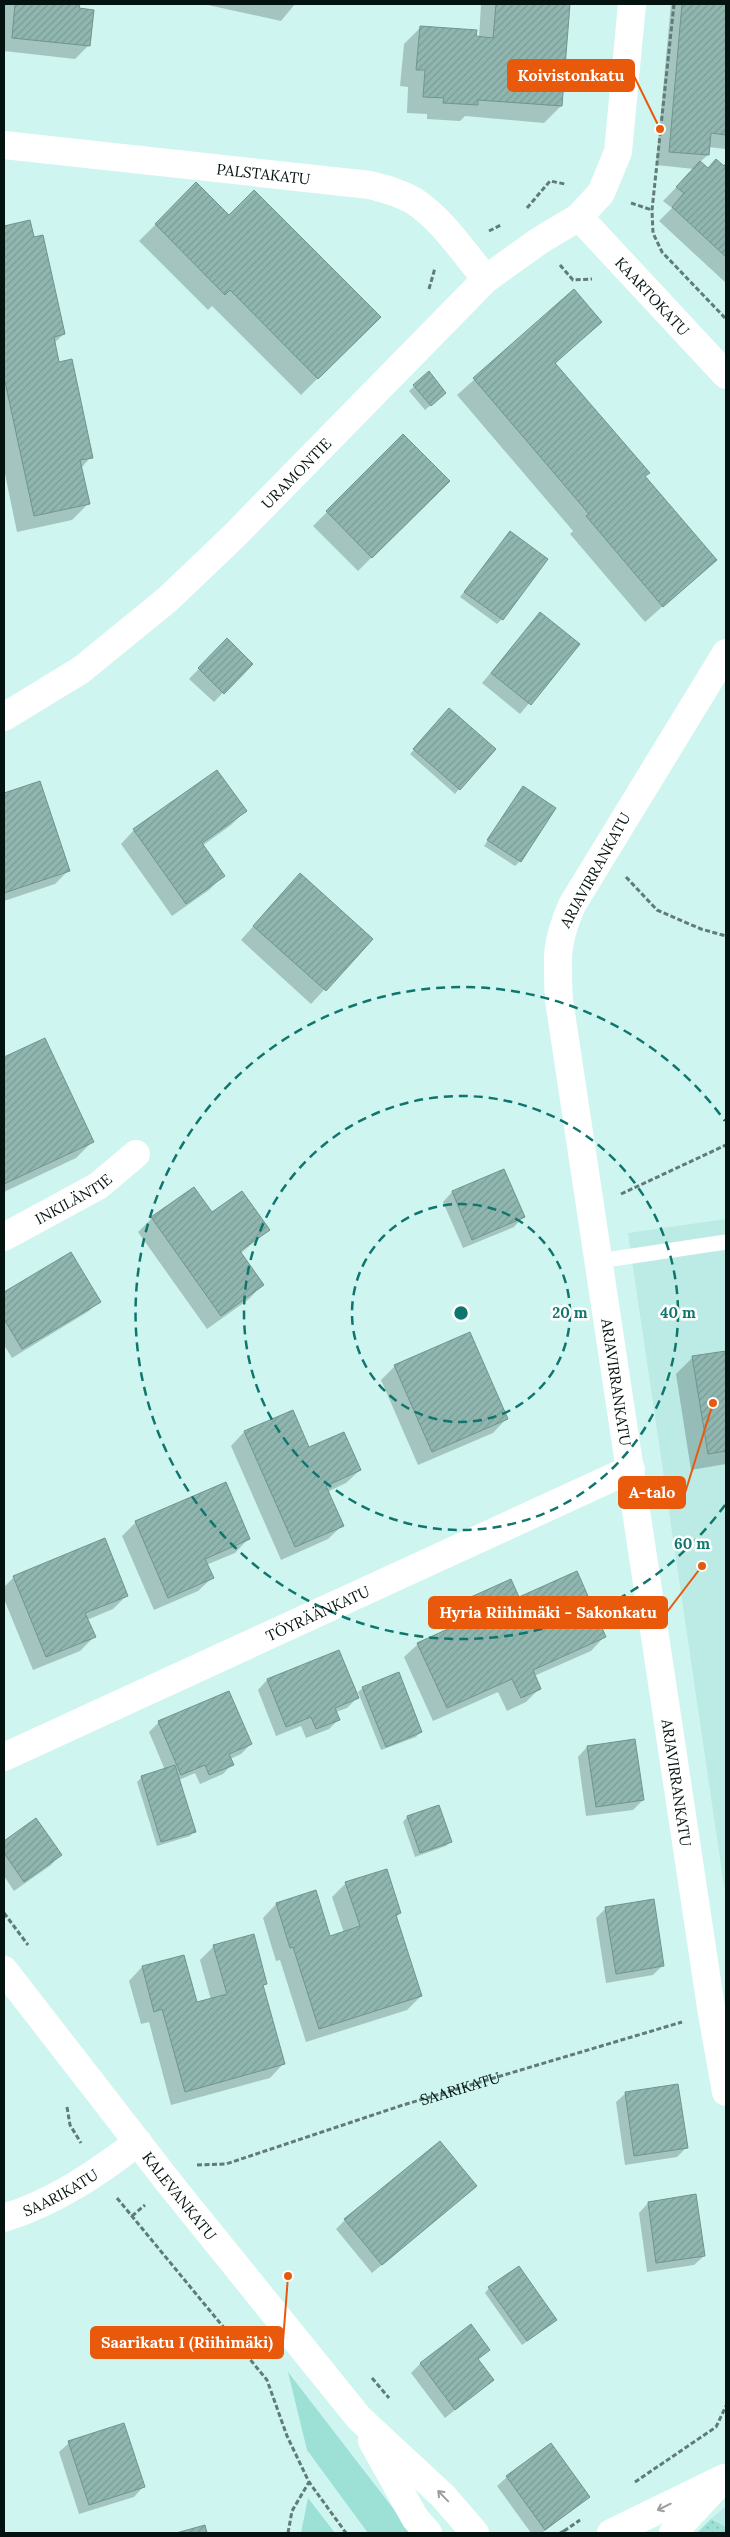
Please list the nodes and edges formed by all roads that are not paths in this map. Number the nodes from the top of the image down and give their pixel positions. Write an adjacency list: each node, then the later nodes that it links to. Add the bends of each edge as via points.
1 (632, 4): 3 (street, URAMONTIE, via 618,152 601,193)
2 (4, 146): 4 (street, PALSTAKATU, via 370,185 392,191 414,201 436,220)
3 (580, 216): 4 (street, URAMONTIE); 5 (street, KAARTOKATU)
4 (486, 279): 7 (street, URAMONTIE, via 168,599 81,670)
5 (726, 375)
6 (726, 653): 11 (street, ARJAVIRRANKATU, via 572,906 560,932 557,956 559,1000)
7 (4, 717)
8 (136, 1154): 9 (street, INKILÄNTIE, via 98,1186)
9 (4, 1237)
10 (726, 1242): 11 (lane)
11 (599, 1261): 12 (street, ARJAVIRRANKATU)
12 (631, 1469): 13 (street, TÖYRÄÄNKATU); 15 (street, ARJAVIRRANKATU)
13 (4, 1757)
14 (4, 1970): 16 (street, KALEVANKATU)
15 (726, 2092)
16 (138, 2142): 17 (street, SAARIKATU, via 98,2172 34,2208); 18 (street, KALEVANKATU)
17 (4, 2218)
18 (359, 2418): 20 (street, KALEVANKATU, via 416,2518); 21 (street, KALEVANKATU, one-way to 18, via 443,2496)
19 (725, 2477): 22 (street, one-way to 22); 23 (street)
20 (428, 2533)
21 (475, 2533)
22 (611, 2533)
23 (673, 2533)

